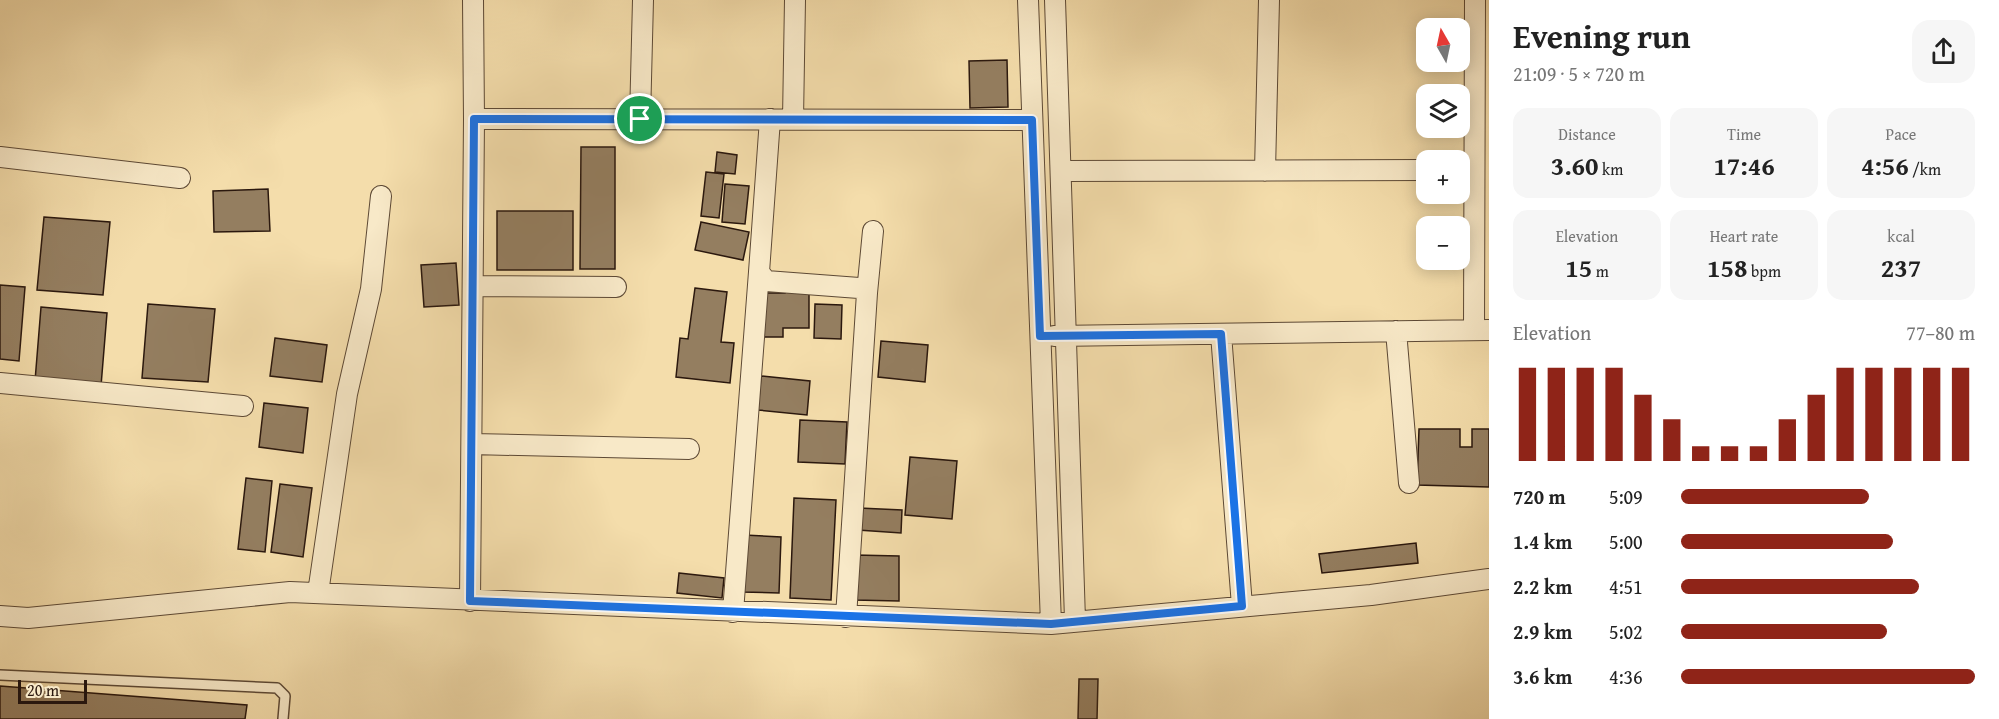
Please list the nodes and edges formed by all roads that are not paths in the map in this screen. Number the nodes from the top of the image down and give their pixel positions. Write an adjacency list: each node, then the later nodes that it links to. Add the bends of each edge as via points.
1 (473, 0): 8 (street)
2 (643, 0): 9 (street)
3 (795, 0): 11 (street)
4 (1028, 0): 12 (street)
5 (1055, 0): 16 (street)
6 (1269, 0): 17 (street)
7 (1475, 0): 13 (street)
8 (474, 119): 9 (street); 23 (street)
9 (640, 119): 10 (street)
10 (770, 119): 11 (street); 22 (street)
11 (793, 119): 12 (street)
12 (1032, 120): 29 (street)
13 (1468, 150)
14 (0, 157): 18 (street)
15 (1416, 170): 17 (street)
16 (1061, 171): 17 (street); 30 (street)
17 (1265, 171)
18 (180, 178)
19 (381, 196): 37 (street, via 371,290 347,394)
20 (1470, 204): 26 (street)
21 (873, 231): 25 (street)
22 (759, 272): 25 (street, via 766,281 859,288); 40 (street)
23 (473, 286): 24 (street); 33 (street)
24 (616, 287)
25 (867, 293): 42 (street)
26 (1481, 330): 27 (street)
27 (1396, 332): 28 (street); 35 (street)
28 (1221, 334): 30 (street); 39 (street)
29 (1040, 336): 30 (street); 44 (street)
30 (1067, 336): 43 (street)
31 (0, 383): 32 (street)
32 (243, 406)
33 (472, 444): 34 (street); 38 (street)
34 (689, 449)
35 (1409, 483)
36 (1489, 579): 39 (street, via 1371,595)
37 (318, 593): 38 (street); 41 (street, via 290,592 28,618)
38 (470, 601): 40 (street)
39 (1242, 606): 43 (street)
40 (733, 612): 42 (street)
41 (0, 616)
42 (846, 617): 44 (street)
43 (1075, 620): 44 (street)
44 (1051, 624)
45 (0, 675): 46 (lane, via 278,688 285,696)
46 (283, 719)

